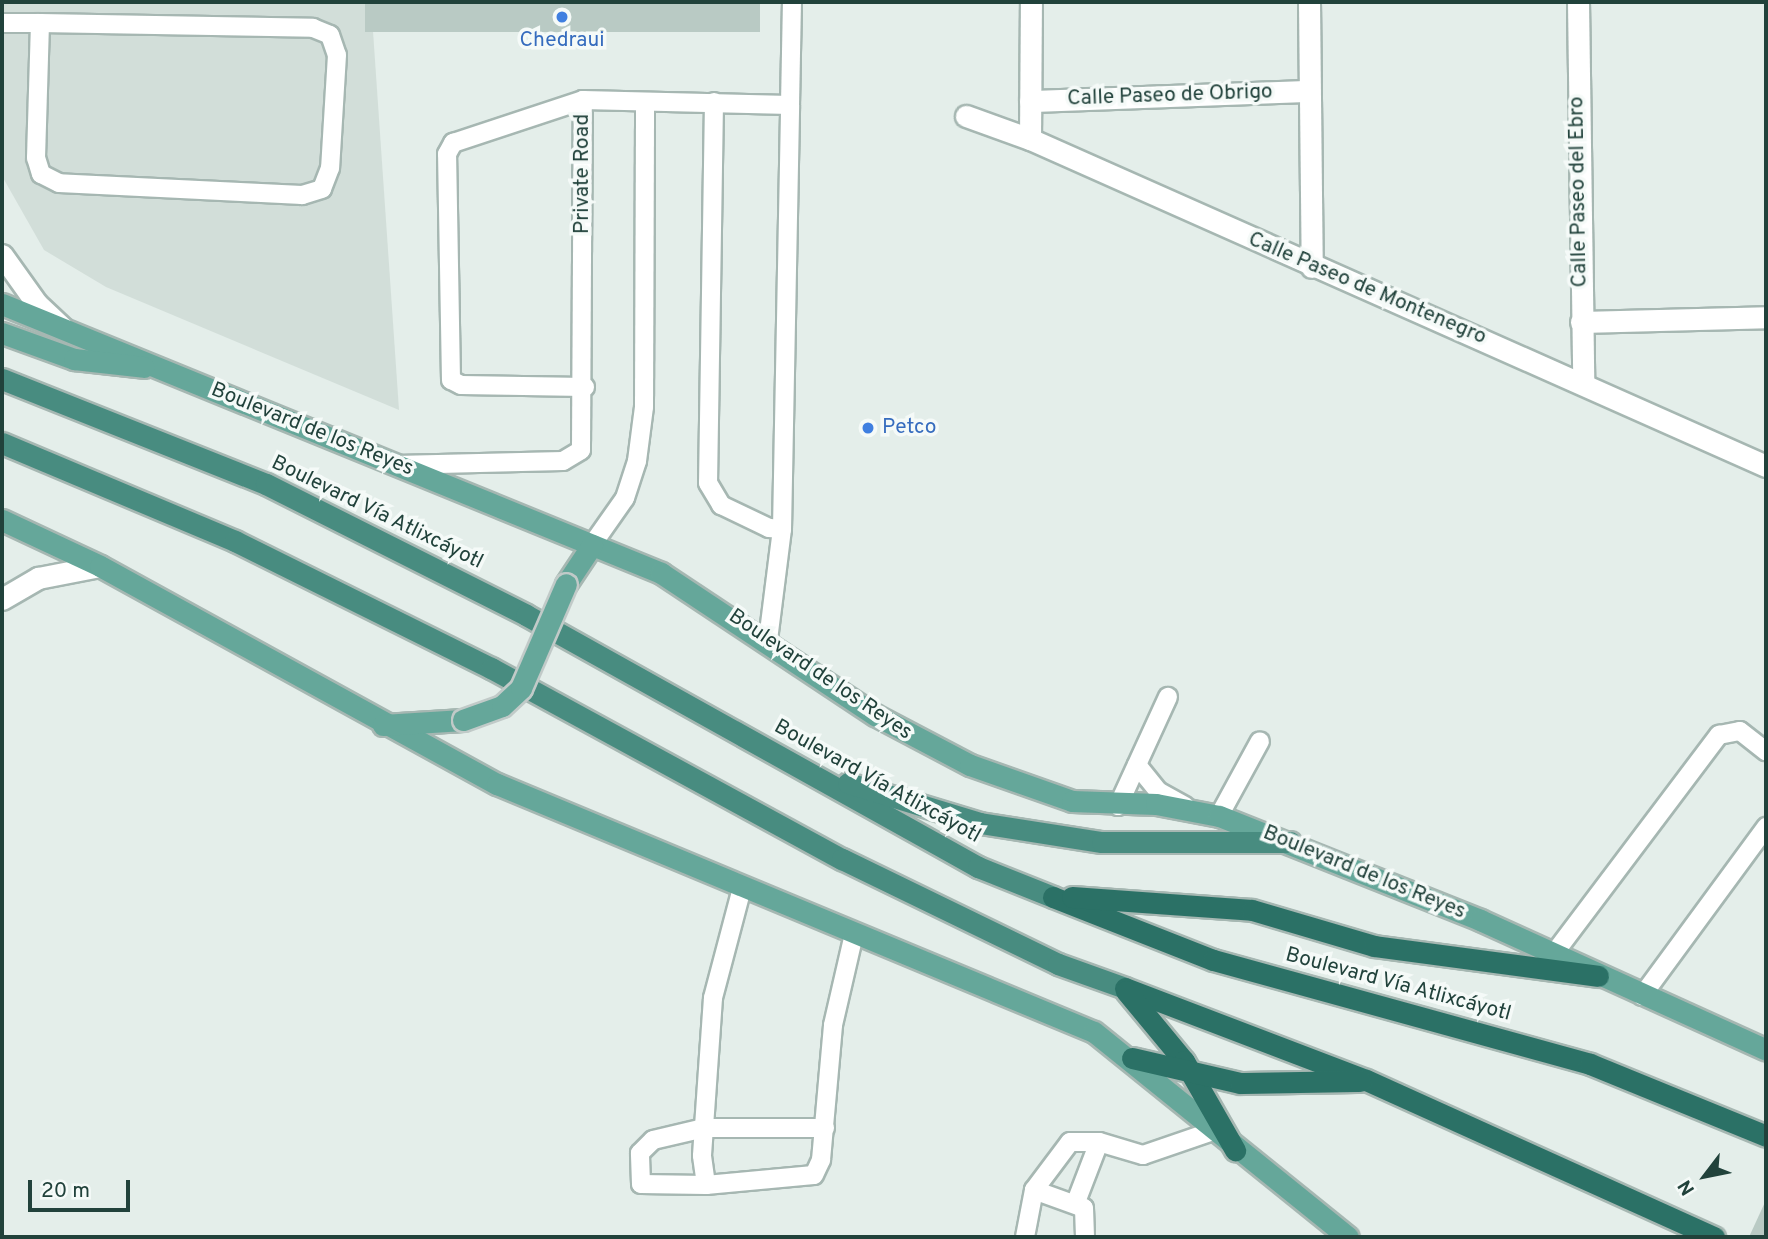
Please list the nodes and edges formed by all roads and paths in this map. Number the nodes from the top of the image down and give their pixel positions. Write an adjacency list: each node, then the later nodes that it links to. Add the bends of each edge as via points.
1 (792, 2): 12 (lane)
2 (1031, 2): 9 (street)
3 (1309, 2): 7 (street)
4 (1578, 2): 19 (street, Calle Paseo del Ebro)
5 (2, 23): 6 (lane)
6 (40, 23): 6 (lane, via 36,158 41,174 59,183 302,195 322,189 330,168 337,55 330,35 313,28)
7 (1309, 91): 9 (street, Calle Paseo de Obrigo); 16 (street)
8 (583, 100): 11 (lane, Private Road); 25 (lane, Private Road); 25 (lane, via 506,128 467,135 447,154 447,369 451,380 461,385)
9 (1030, 101): 14 (street)
10 (714, 102): 11 (lane, Private Road); 12 (lane); 30 (lane, via 708,483 721,505 769,528)
11 (645, 104): 31 (lane, via 642,421 625,498)
12 (790, 105): 30 (lane)
13 (966, 117): 14 (street, Calle Paseo de Montenegro)
14 (1030, 139): 16 (street, Calle Paseo de Montenegro)
15 (2, 255): 20 (street, via 37,304)
16 (1312, 267): 24 (street, Calle Paseo de Montenegro)
17 (2, 304): 20 (main road, Boulevard de los Reyes)
18 (1766, 317): 19 (street)
19 (1581, 322): 24 (street, Calle Paseo del Ebro)
20 (65, 329): 22 (main road, Boulevard de los Reyes)
21 (2, 333): 22 (main road, via 74,359)
22 (157, 367): 27 (main road, Boulevard de los Reyes)
23 (2, 379): 40 (highway, Boulevard Vía Atlixcáyotl, via 266,484 526,615)
24 (1583, 382): 28 (street, Calle Paseo de Montenegro)
25 (585, 387): 27 (lane, Private Road, via 581,450 573,458)
26 (2, 443): 51 (highway, via 235,541 491,668 842,859 1058,964)
27 (396, 465): 31 (main road, Boulevard de los Reyes)
28 (1766, 466)
29 (2, 520): 32 (main road)
30 (782, 529): 34 (lane)
31 (592, 545): 34 (main road, Boulevard de los Reyes, via 661,573); 36 (main road, bridge, via 566,584 522,688 502,706 463,720)
32 (100, 566): 33 (street, via 38,578); 36 (main road)
33 (2, 599)
34 (768, 640): 41 (main road, Boulevard de los Reyes, via 927,745 1043,793)
35 (1168, 697): 39 (lane)
36 (383, 725): 46 (main road, via 575,820)
37 (1260, 741): 43 (lane)
38 (1766, 751): 49 (lane, via 1740,732 1719,735)
39 (1137, 765): 41 (lane); 42 (lane, via 1158,791)
40 (808, 770): 45 (highway, via 979,823 1102,842); 47 (highway, Boulevard Vía Atlixcáyotl, via 978,867)
41 (1118, 806): 42 (main road, Boulevard de los Reyes)
42 (1188, 808): 43 (main road, Boulevard de los Reyes)
43 (1219, 816): 45 (main road, Boulevard de los Reyes)
44 (1766, 827): 52 (lane)
45 (1290, 842): 49 (main road, Boulevard de los Reyes)
46 (742, 888): 48 (main road); 57 (lane, via 713,998)
47 (1053, 897): 50 (highway, via 1252,910 1374,946); 60 (highway, Boulevard Vía Atlixcáyotl, via 1213,960 1590,1064)
48 (854, 934): 54 (main road, via 1094,1032); 58 (lane, via 833,1025)
49 (1553, 955): 50 (main road, Boulevard de los Reyes)
50 (1598, 976): 52 (main road, Boulevard de los Reyes)
51 (1125, 988): 55 (highway); 56 (highway)
52 (1642, 996): 53 (main road, Boulevard de los Reyes)
53 (1766, 1051)
54 (1132, 1058): 55 (highway); 59 (main road)
55 (1192, 1075): 56 (highway, via 1282,1086); 62 (highway)
56 (1366, 1080): 69 (highway)
57 (704, 1128): 58 (lane); 63 (lane); 63 (lane, via 646,1144 638,1177 650,1186)
58 (825, 1128): 63 (lane, via 814,1175)
59 (1213, 1131): 61 (lane, via 1143,1155); 62 (main road)
60 (1766, 1136)
61 (1099, 1142): 64 (lane, via 1070,1142); 65 (lane)
62 (1235, 1150): 68 (main road)
63 (706, 1185)
64 (1034, 1190): 65 (lane); 66 (lane)
65 (1076, 1202): 67 (lane, via 1087,1219)
66 (1025, 1237)
67 (1085, 1237)
68 (1348, 1237)
69 (1714, 1237)

